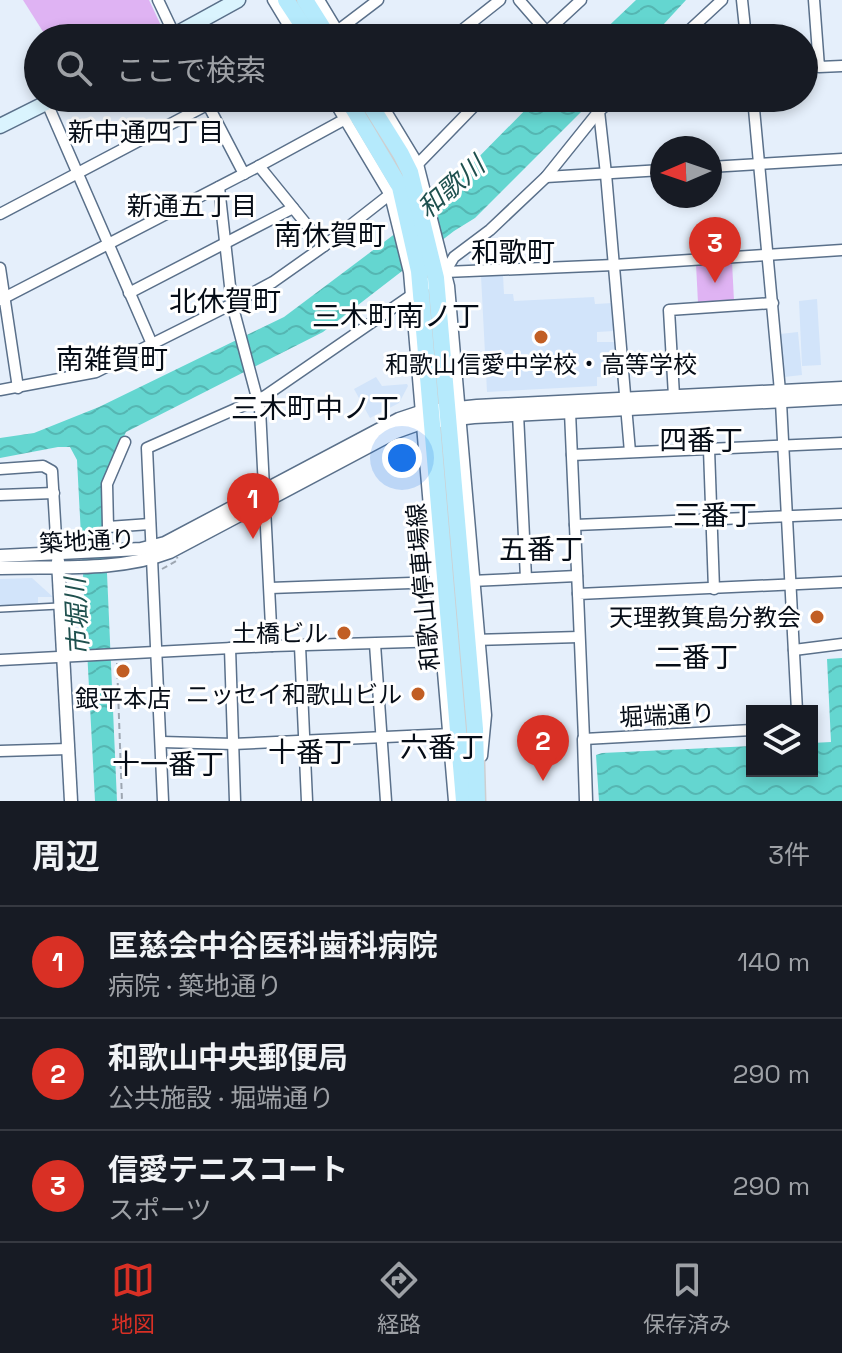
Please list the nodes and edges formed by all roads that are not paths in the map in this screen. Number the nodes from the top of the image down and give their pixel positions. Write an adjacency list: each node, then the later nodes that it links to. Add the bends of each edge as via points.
1 (158, 0): 14 (street)
2 (238, 0): 15 (main road)
3 (273, 0): 16 (street)
4 (286, 0): 17 (main road)
5 (305, 0): 18 (main road)
6 (319, 0): 19 (street)
7 (378, 0): 20 (street)
8 (500, 0): 21 (street)
9 (519, 0): 22 (street)
10 (581, 0): 23 (street)
11 (722, 0): 24 (street)
12 (742, 0): 25 (street)
13 (814, 0): 26 (street)
14 (168, 24)
15 (196, 24)
16 (288, 24)
17 (302, 24)
18 (324, 24)
19 (328, 24)
20 (348, 24)
21 (470, 24)
22 (537, 24)
23 (558, 24)
24 (696, 24)
25 (745, 24)
26 (816, 24)
27 (818, 54): 29 (street)
28 (842, 66): 29 (street)
29 (819, 67)
30 (29, 112): 41 (main road)
31 (56, 112): 48 (street)
32 (189, 112): 48 (street)
33 (212, 112): 49 (street)
34 (353, 112): 44 (street)
35 (367, 112): 53 (main road, 和歌山停車場線)
36 (370, 112): 46 (main road, 和歌山停車場線)
37 (468, 112): 46 (street)
38 (591, 112): 51 (street)
39 (597, 112): 50 (street)
40 (754, 112): 43 (street)
41 (0, 126)
42 (842, 159): 43 (street)
43 (760, 164): 45 (street); 61 (street)
44 (259, 166): 49 (street); 54 (street)
45 (722, 166)
46 (414, 168): 53 (street); 55 (main road, 和歌山停車場線)
47 (650, 171): 50 (street)
48 (77, 173): 56 (street); 58 (street)
49 (244, 174): 52 (street)
50 (606, 174): 51 (street); 63 (street)
51 (546, 177): 65 (street)
52 (219, 187): 57 (street); 58 (street)
53 (395, 191): 55 (main road, 和歌山停車場線); 59 (street)
54 (293, 208): 57 (street); 59 (street)
55 (413, 213): 62 (main road, 和歌山停車場線); 62 (street)
56 (0, 214)
57 (225, 243): 67 (street); 70 (street)
58 (107, 244): 67 (street); 68 (street)
59 (324, 246): 70 (street)
60 (842, 250): 61 (street)
61 (769, 254): 63 (street); 69 (street)
62 (425, 261): 65 (main road, 和歌山停車場線); 66 (main road, 和歌山停車場線)
63 (614, 265): 65 (street); 79 (street)
64 (0, 268): 68 (street)
65 (440, 275): 66 (street); 83 (main road, 和歌山停車場線)
66 (416, 292): 78 (street); 83 (main road, 和歌山停車場線)
67 (129, 293): 71 (street)
68 (2, 299): 72 (street)
69 (773, 303): 75 (street, via 669,310); 76 (street)
70 (232, 304): 71 (street); 78 (street)
71 (152, 344): 72 (street, via 96,372)
72 (18, 388): 74 (street)
73 (842, 388): 76 (street)
74 (0, 390)
75 (674, 396): 76 (street); 79 (street)
76 (781, 396): 77 (street); 79 (street); 86 (street)
77 (842, 398)
78 (258, 400): 93 (street); 97 (street, via 147,448)
79 (627, 403): 80 (street); 81 (street); 88 (street)
80 (479, 411): 82 (street); 83 (street, 築地通り)
81 (570, 412): 82 (street); 89 (street)
82 (518, 414): 104 (street)
83 (440, 415): 93 (street, 築地通り); 105 (main road, 和歌山停車場線); 105 (street)
84 (125, 442): 97 (street, via 107,484 108,527)
85 (842, 443): 86 (street)
86 (783, 446): 87 (street); 95 (street)
87 (709, 449): 88 (street); 96 (street)
88 (630, 452): 89 (street)
89 (572, 455): 98 (street)
90 (0, 469): 91 (street, via 43,466 52,471)
91 (54, 493): 92 (street); 101 (street)
92 (0, 495)
93 (265, 495): 99 (street, 築地通り, via 170,552); 108 (street)
94 (842, 514): 95 (street)
95 (787, 516): 96 (street); 107 (street)
96 (711, 520): 98 (street); 109 (street)
97 (150, 524): 99 (street)
98 (575, 525): 103 (street)
99 (152, 553): 101 (street, 築地通り); 121 (street)
100 (0, 556): 101 (street, 築地通り)
101 (63, 560): 102 (street, 築地通り); 111 (street)
102 (0, 568)
103 (577, 576): 104 (street); 110 (street)
104 (526, 578): 105 (street)
105 (454, 581): 108 (street); 114 (main road, 和歌山停車場線); 114 (street)
106 (842, 582): 107 (street)
107 (791, 584): 109 (street); 120 (street)
108 (270, 588): 117 (street)
109 (714, 589): 110 (street)
110 (578, 594): 113 (street)
111 (60, 606): 112 (lane); 122 (street)
112 (0, 609)
113 (579, 637): 114 (street); 128 (street)
114 (460, 641): 115 (street); 126 (main road, 和歌山停車場線); 134 (main road, 和歌山停車場線)
115 (375, 644): 118 (street); 127 (street)
116 (842, 644): 120 (street)
117 (272, 646): 118 (street); 119 (street)
118 (300, 646): 130 (street)
119 (230, 648): 121 (street); 131 (street)
120 (794, 650): 124 (street)
121 (158, 653): 122 (street); 129 (street)
122 (62, 658): 123 (street); 132 (street)
123 (0, 660)
124 (797, 705)
125 (746, 730): 128 (street, 堀端通り)
126 (454, 734): 127 (street); 140 (street); 141 (main road, 和歌山停車場線)
127 (381, 737): 130 (street); 139 (street)
128 (584, 739): 142 (street)
129 (162, 742): 131 (street); 136 (street)
130 (304, 742): 131 (street); 138 (street)
131 (233, 744): 137 (street)
132 (68, 749): 133 (street); 135 (street)
133 (0, 751)
134 (477, 793)
135 (71, 801)
136 (163, 801)
137 (235, 801)
138 (307, 801)
139 (386, 801)
140 (454, 801)
141 (464, 801)
142 (586, 801)

